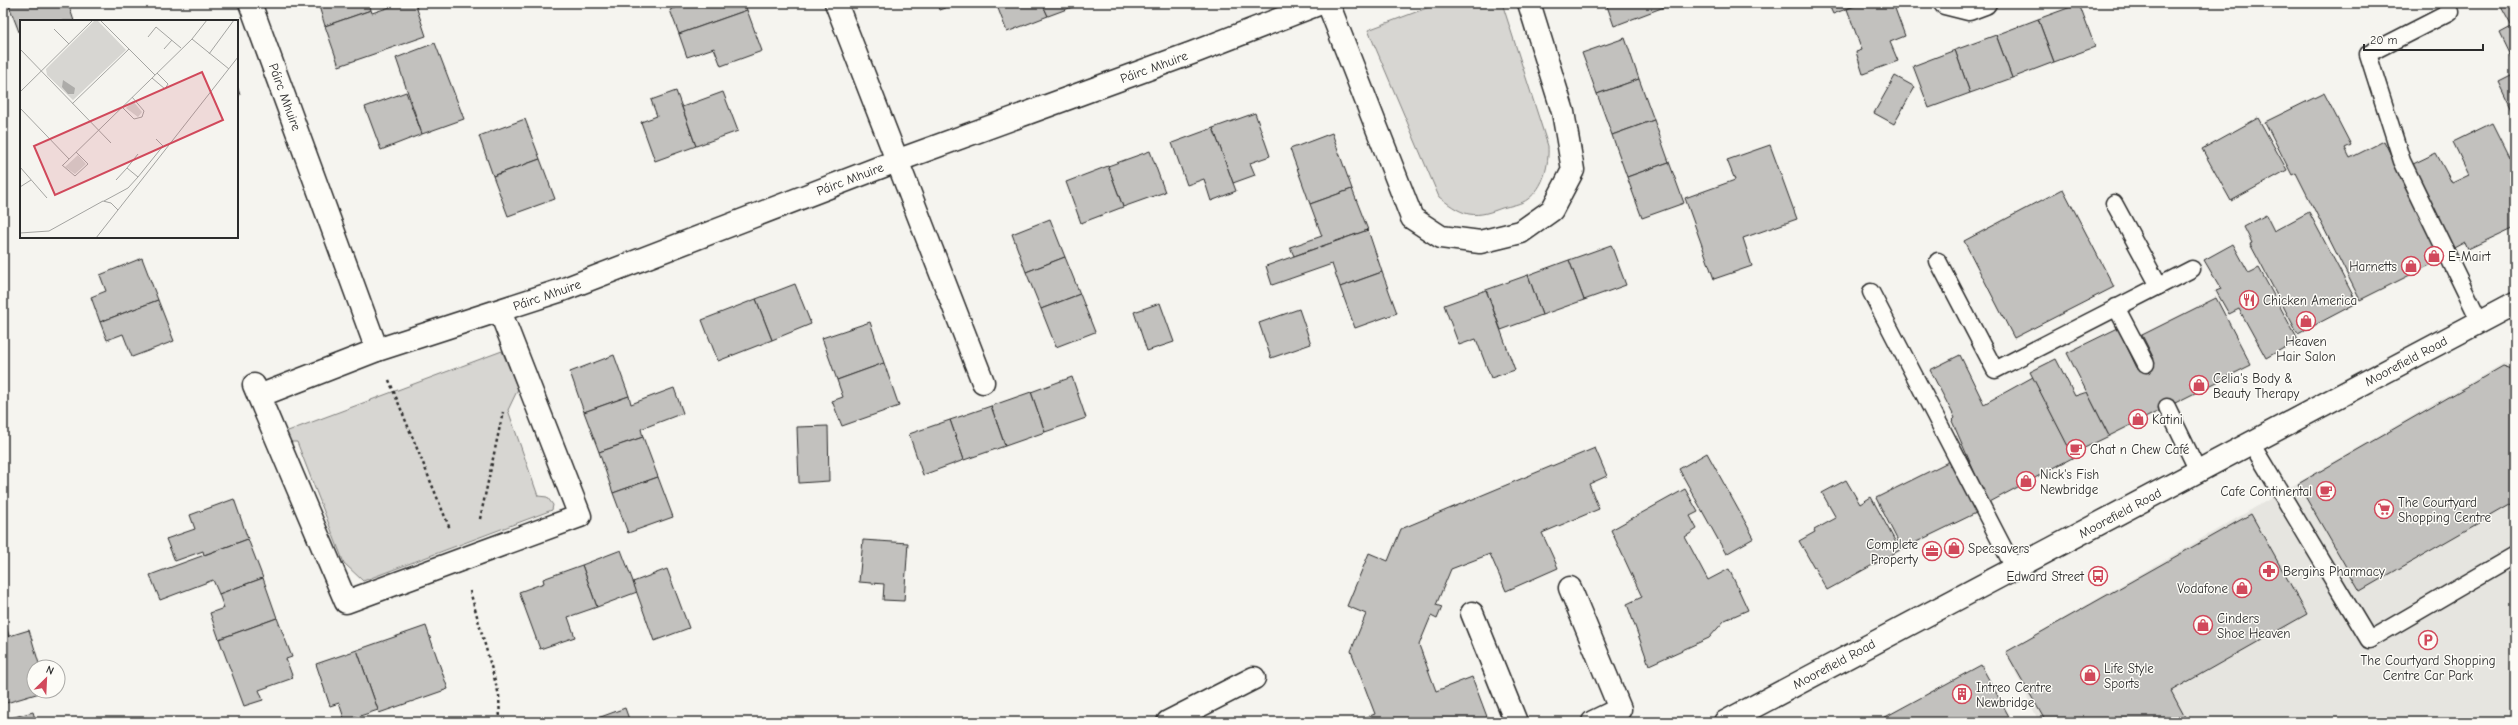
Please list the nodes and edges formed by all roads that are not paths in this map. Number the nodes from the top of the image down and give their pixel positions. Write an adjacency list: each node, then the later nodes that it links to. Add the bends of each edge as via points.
1 (250, 3): 19 (street, Páirc Mhuire)
2 (836, 3): 9 (street)
3 (1320, 3): 9 (street, Páirc Mhuire, via 1192,53)
4 (1328, 3): 5 (street, via 1412,218 1441,237 1480,242 1521,232 1552,210 1573,170 1563,112)
5 (1529, 3)
6 (1945, 3): 7 (street, via 1969,9)
7 (1985, 3)
8 (2450, 12): 18 (lane, via 2368,54 2402,161)
9 (899, 160): 17 (street, Páirc Mhuire, via 562,290); 21 (street)
10 (2114, 203): 13 (lane)
11 (1938, 261): 16 (lane, via 1995,370)
12 (2192, 269): 13 (lane)
13 (2159, 286): 16 (lane)
14 (1870, 292): 26 (lane)
15 (2515, 303): 18 (street, Moorefield Road)
16 (2116, 307): 20 (lane)
17 (500, 311): 19 (street, Páirc Mhuire); 19 (street, Páirc Mhuire, via 580,516 346,602 256,391)
18 (2480, 322): 23 (street, Moorefield Road)
19 (376, 350)
20 (2146, 364)
21 (984, 382)
22 (2167, 407): 24 (lane)
23 (2251, 443): 24 (street, Moorefield Road); 25 (lane, via 2369,640)
24 (2198, 471): 26 (street, Moorefield Road)
25 (2515, 555)
26 (2014, 568): 33 (street, Moorefield Road)
27 (1570, 588): 32 (street, via 1620,709)
28 (1472, 613): 31 (street)
29 (1254, 678): 30 (street)
30 (1168, 722)
31 (1516, 722)
32 (1593, 722)
33 (1724, 722)

